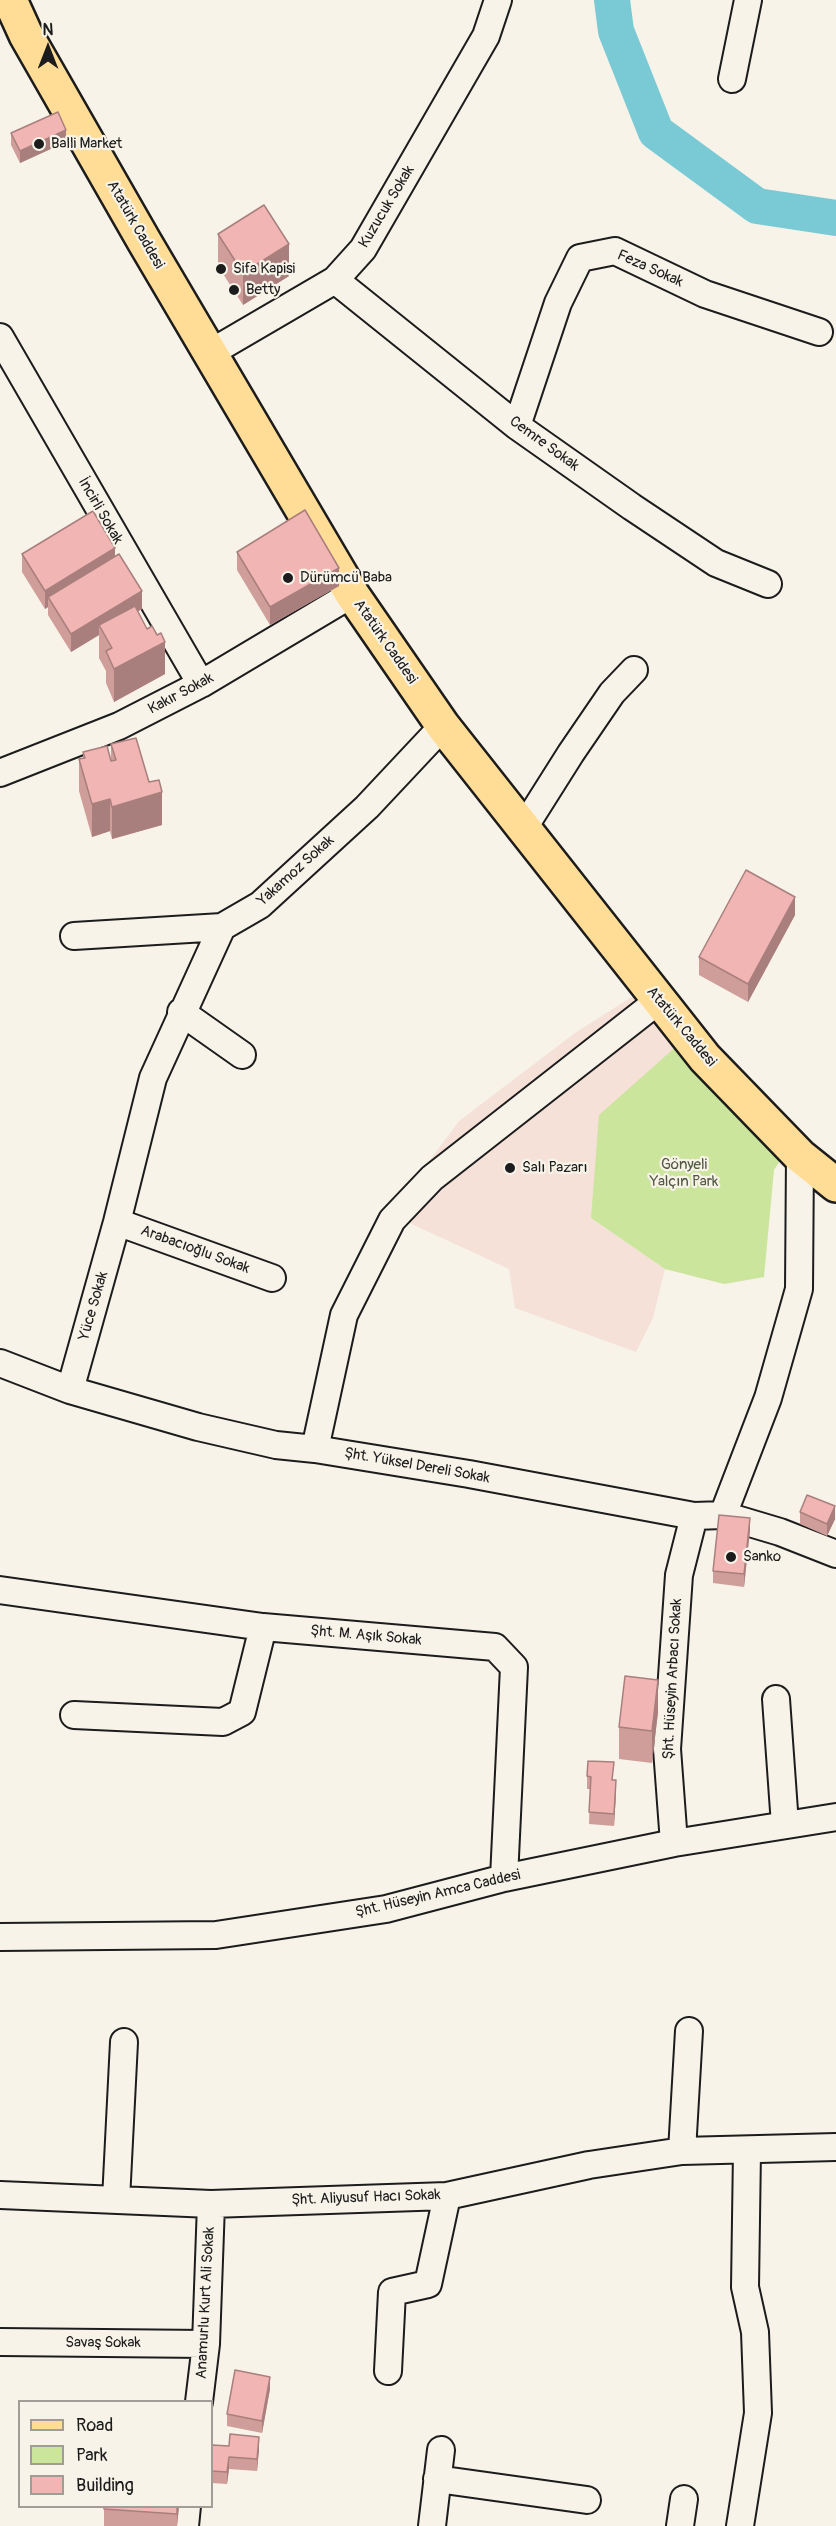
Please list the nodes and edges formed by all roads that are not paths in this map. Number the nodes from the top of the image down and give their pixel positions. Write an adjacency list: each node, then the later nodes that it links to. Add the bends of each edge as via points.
1 (10, 0): 8 (main road, Atatürk Caddesi, via 26,35)
2 (498, 0): 5 (street, Kuzucuk Sokak, via 486,36 363,249)
3 (748, 0): 4 (street)
4 (732, 79)
5 (335, 280): 8 (street, Kuzucuk Sokak); 9 (street, Cemre Sokak)
6 (819, 332): 9 (street, Feza Sokak, via 705,294 615,251 580,258 558,303)
7 (0, 337): 13 (street, İncirli Sokak)
8 (210, 353): 11 (main road, Atatürk Caddesi)
9 (517, 426): 10 (street, Cemre Sokak, via 716,563)
10 (768, 584)
11 (352, 594): 13 (street, Kakır Sokak); 14 (main road, Atatürk Caddesi)
12 (634, 670): 16 (street, via 612,693)
13 (201, 684): 15 (street, Kakır Sokak, via 118,726)
14 (443, 726): 16 (main road, Atatürk Caddesi); 17 (street, Yakamoz Sokak, via 367,807 260,905)
15 (3, 766)
16 (523, 829): 19 (main road, Atatürk Caddesi)
17 (222, 927): 18 (street, Yakamoz Sokak); 20 (street)
18 (74, 936)
19 (658, 1001): 22 (main road, Atatürk Caddesi, via 705,1058); 28 (street, via 432,1178 392,1220 344,1315)
20 (181, 1012): 21 (street); 24 (street, Yüce Sokak, via 153,1078)
21 (242, 1054)
22 (801, 1156): 23 (main road, Atatürk Caddesi); 29 (street, via 799,1289 768,1398)
23 (836, 1184)
24 (117, 1222): 25 (street, Arabacıoğlu Sokak); 27 (street, Yüce Sokak)
25 (272, 1278)
26 (0, 1363): 27 (street, Şht. Yüksel Dereli Sokak)
27 (70, 1390): 28 (street, Şht. Yüksel Dereli Sokak, via 198,1427 276,1445)
28 (315, 1449): 30 (street, Şht. Yüksel Dereli Sokak)
29 (723, 1515): 30 (street, Şht. Yüksel Dereli Sokak); 31 (street, Şht. Yüksel Dereli Sokak)
30 (694, 1516): 38 (street, Şht. Hüseyin Arbacı Sokak, via 679,1575 667,1749)
31 (836, 1554)
32 (0, 1590): 33 (street, Şht. M. Aşık Sokak)
33 (263, 1627): 35 (street, via 242,1712 223,1722); 39 (street, Şht. M. Aşık Sokak, via 495,1647 514,1666)
34 (776, 1699): 37 (street)
35 (74, 1715)
36 (836, 1817): 37 (street, Şht. Hüseyin Amca Caddesi)
37 (785, 1825): 38 (street, Şht. Hüseyin Amca Caddesi)
38 (674, 1843): 39 (street, Şht. Hüseyin Amca Caddesi)
39 (504, 1878): 40 (street, Şht. Hüseyin Amca Caddesi, via 386,1909 216,1935)
40 (0, 1937)
41 (688, 2031): 44 (street)
42 (124, 2042): 48 (street)
43 (836, 2147): 45 (street, Şht. Aliyusuf Hacı Sokak)
44 (682, 2151): 45 (street, Şht. Aliyusuf Hacı Sokak); 47 (street, Şht. Aliyusuf Hacı Sokak, via 589,2165)
45 (747, 2151): 62 (street, via 745,2287 755,2332 758,2413)
46 (0, 2195): 48 (street, Şht. Aliyusuf Hacı Sokak)
47 (447, 2196): 49 (street, Şht. Aliyusuf Hacı Sokak); 52 (street, via 428,2284 392,2292)
48 (116, 2200): 49 (street, Şht. Aliyusuf Hacı Sokak)
49 (211, 2204): 51 (street, Anamurlu Kurt Ali Sokak)
50 (0, 2342): 51 (street, Savaş Sokak)
51 (206, 2344): 53 (street, Anamurlu Kurt Ali Sokak)
52 (388, 2371)
53 (199, 2400)
54 (441, 2450): 55 (street)
55 (437, 2479): 57 (street); 60 (street)
56 (684, 2499): 61 (street)
57 (587, 2500)
58 (187, 2508): 59 (street)
59 (185, 2526)
60 (432, 2526)
61 (680, 2526)
62 (740, 2526)

